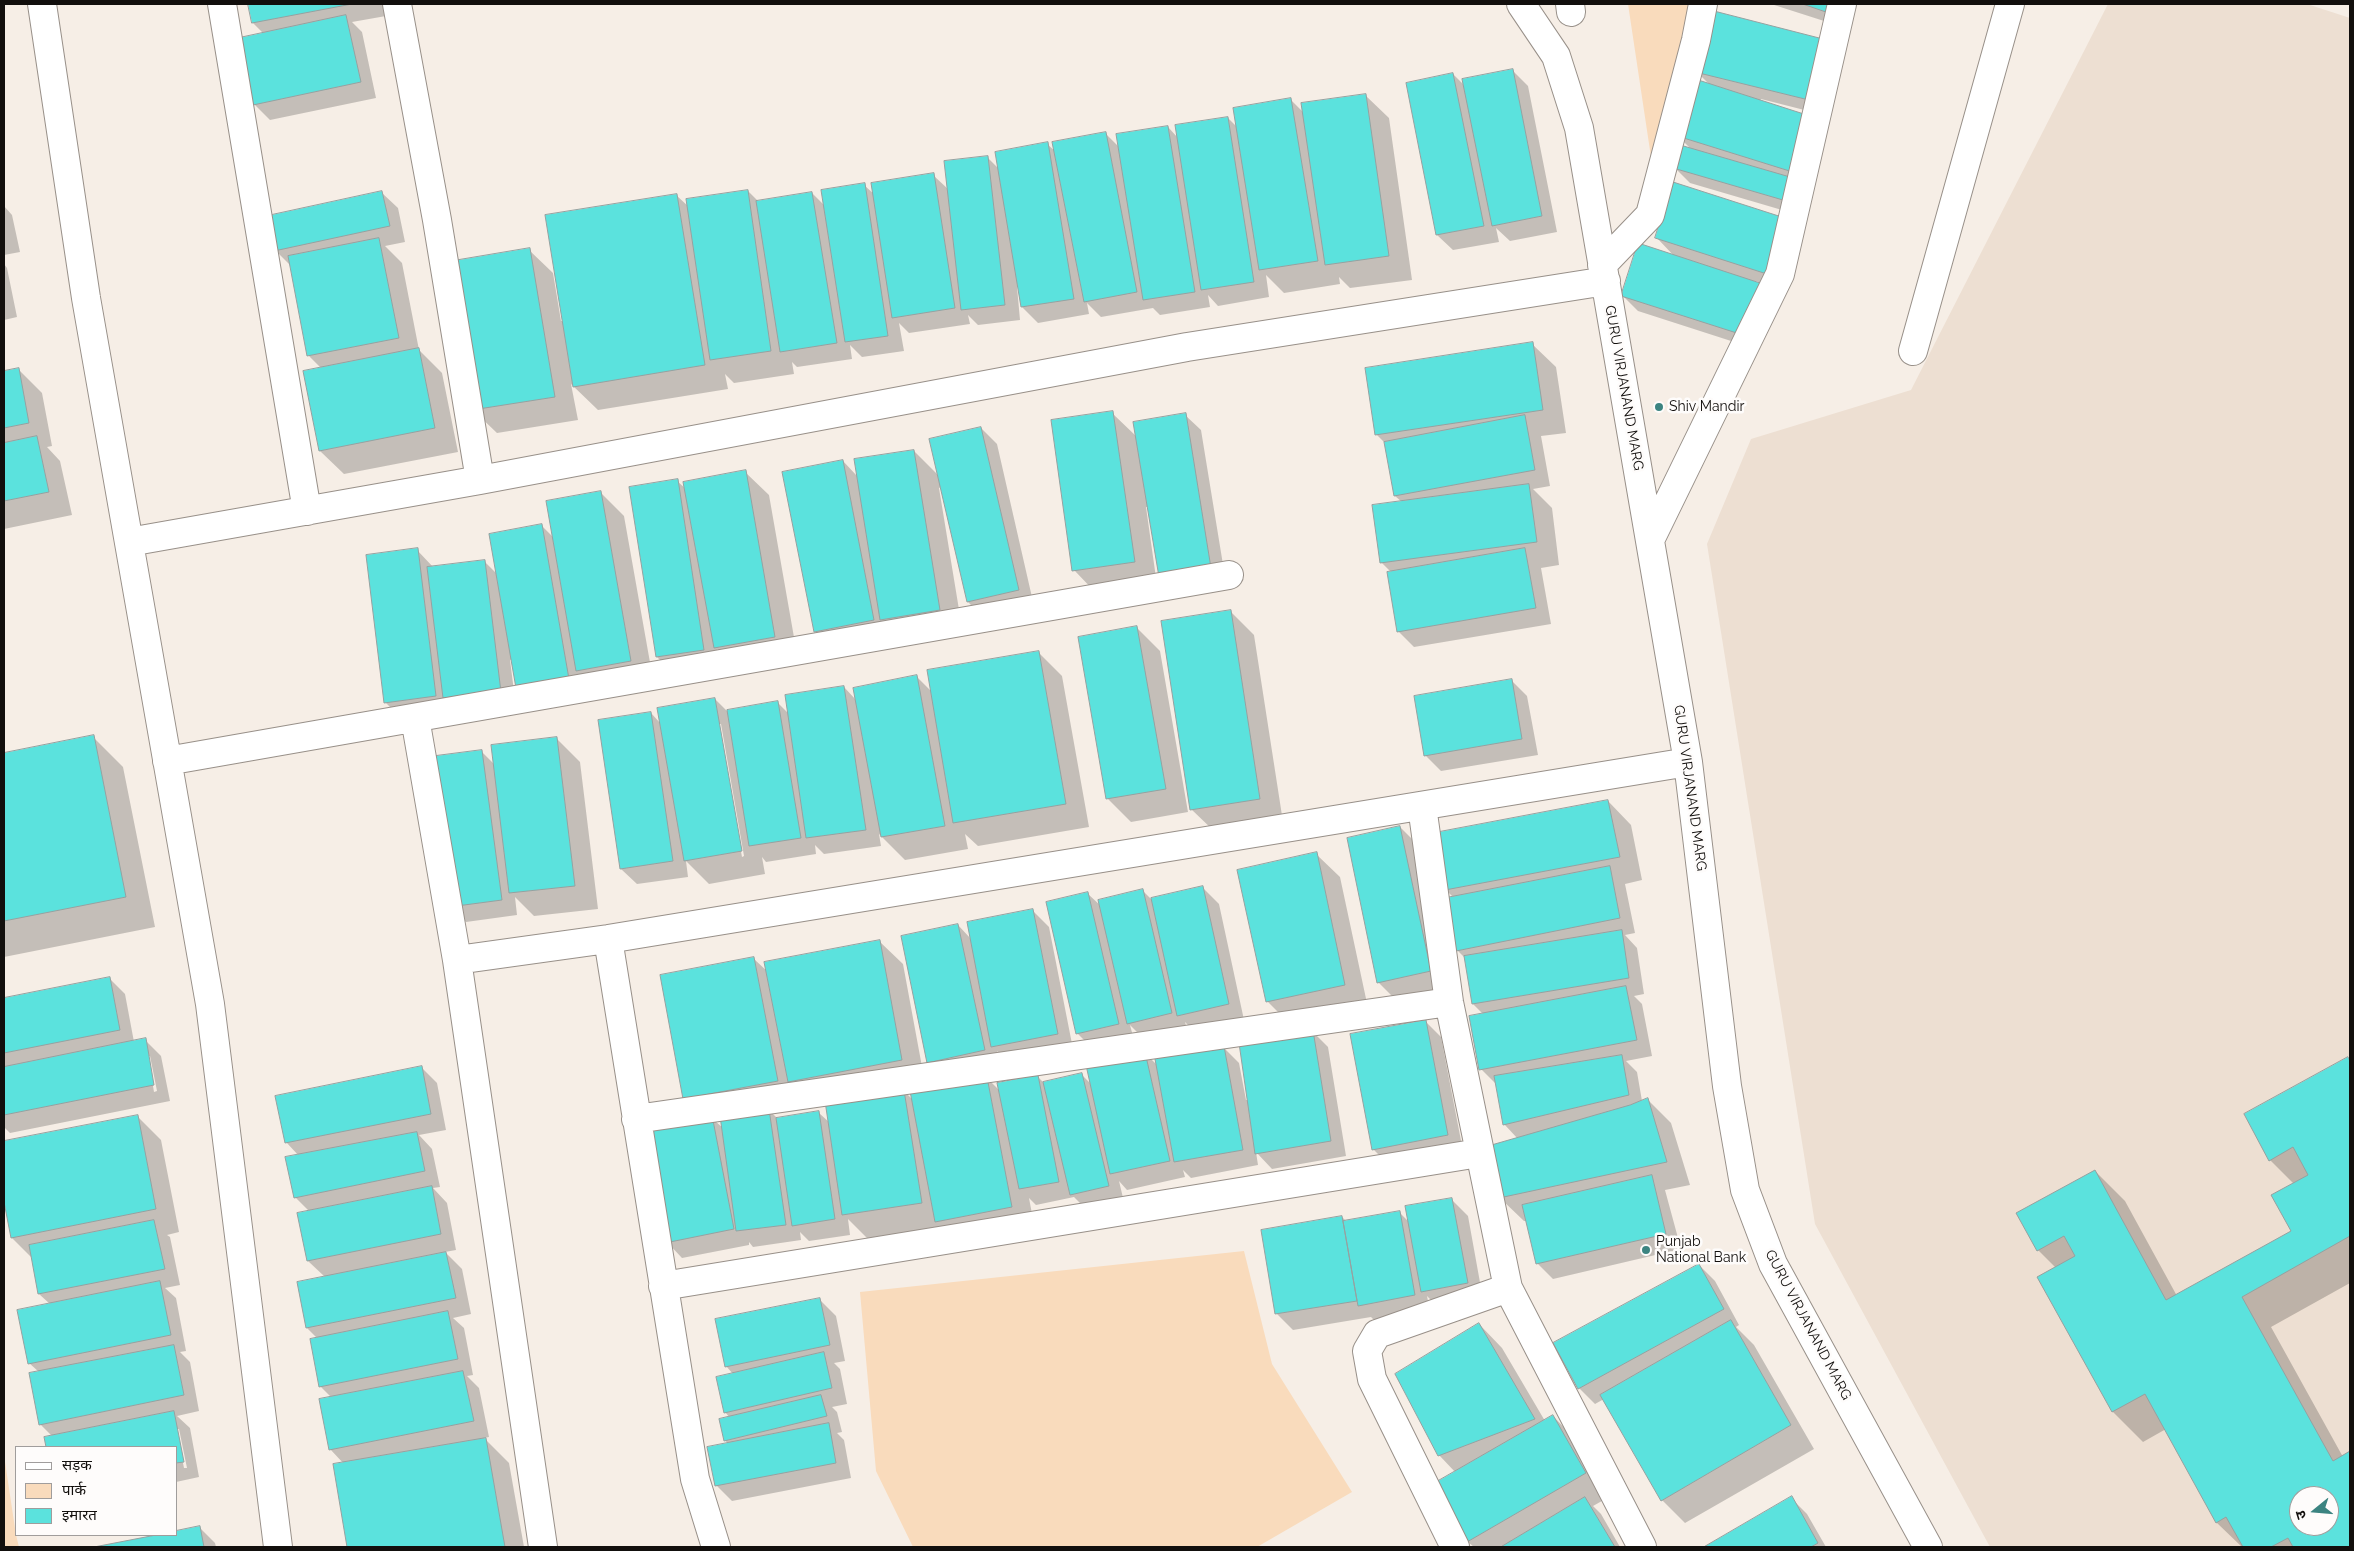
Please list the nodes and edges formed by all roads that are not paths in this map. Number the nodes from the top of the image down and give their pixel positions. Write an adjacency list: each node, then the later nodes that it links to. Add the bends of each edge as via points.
1 (42, 4): 13 (street, via 86,298)
2 (222, 4): 11 (street)
3 (397, 4): 10 (street)
4 (1521, 4): 8 (street, GURU VIRJANAND MARG, via 1556,56 1579,128)
5 (1703, 4): 8 (street, via 1650,215)
6 (1842, 4): 12 (street, via 1780,274)
7 (2010, 4): 9 (street)
8 (1604, 273): 10 (street, via 1187,347); 12 (street, GURU VIRJANAND MARG)
9 (1913, 351)
10 (480, 480): 11 (street)
11 (307, 510): 13 (street)
12 (1650, 540): 17 (street, GURU VIRJANAND MARG)
13 (129, 542): 16 (street)
14 (1229, 575): 15 (street)
15 (415, 718): 16 (street); 20 (street)
16 (167, 761): 26 (street, via 210,1004)
17 (1688, 762): 18 (street); 31 (street, GURU VIRJANAND MARG, via 1727,1086 1745,1190 1773,1264)
18 (1422, 806): 19 (street); 21 (street)
19 (608, 939): 20 (street); 22 (street)
20 (458, 960): 27 (street)
21 (1449, 1002): 22 (street); 23 (street)
22 (636, 1119): 24 (street)
23 (1479, 1153): 24 (street); 25 (street)
24 (663, 1286): 28 (street, via 695,1479)
25 (1508, 1288): 29 (street, via 1377,1334 1367,1351 1372,1379); 30 (street)
26 (278, 1547)
27 (543, 1547)
28 (716, 1547)
29 (1454, 1547)
30 (1642, 1547)
31 (1928, 1547)

